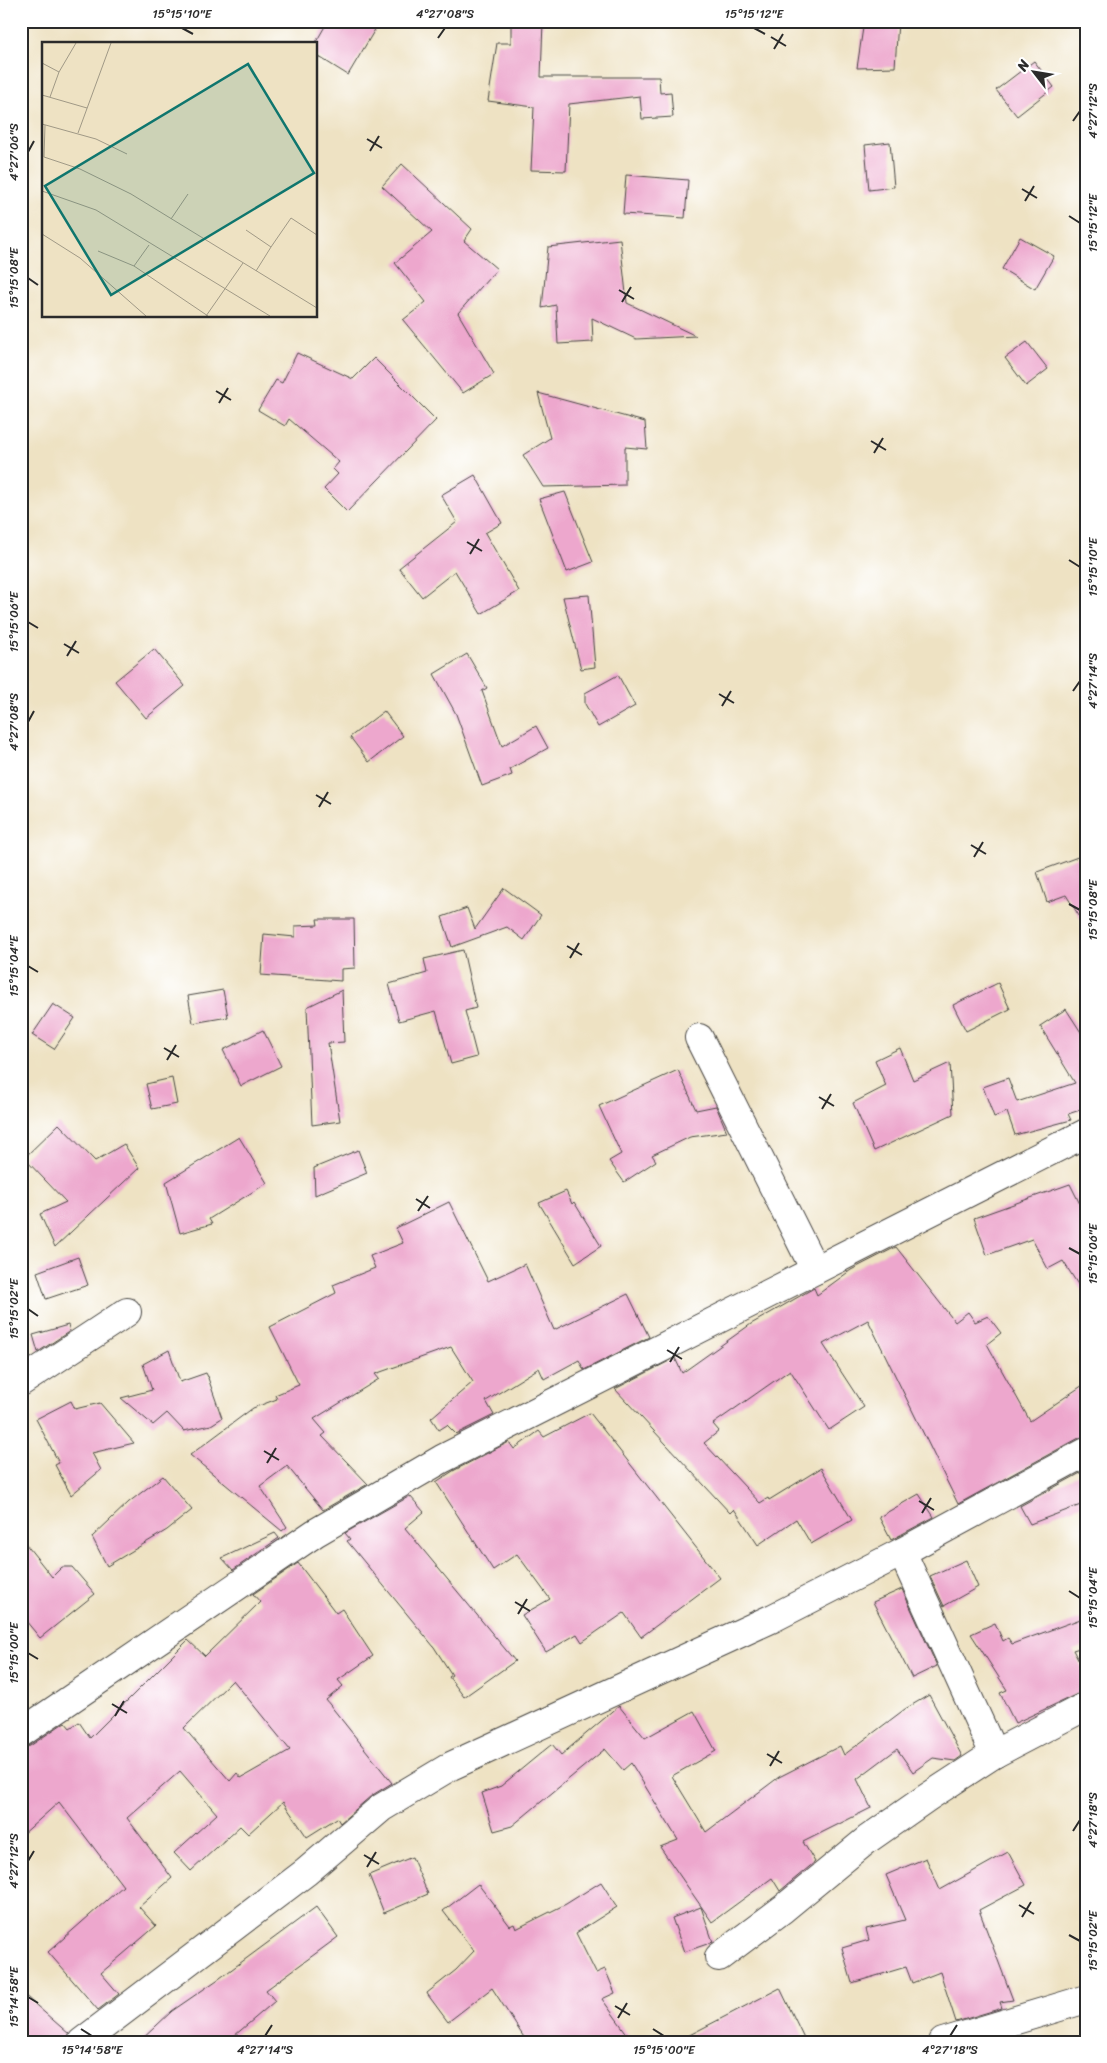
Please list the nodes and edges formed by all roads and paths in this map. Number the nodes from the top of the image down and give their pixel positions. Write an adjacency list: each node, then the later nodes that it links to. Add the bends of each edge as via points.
1 (699, 1038): 3 (street)
2 (1086, 1134): 3 (street)
3 (815, 1270): 9 (street, via 442,1459 315,1533)
4 (127, 1312): 5 (street)
5 (21, 1382)
6 (1086, 1452): 7 (street)
7 (902, 1552): 10 (street); 13 (street, via 773,1618 451,1766 411,1789 381,1808 306,1872)
8 (1086, 1706): 10 (street)
9 (21, 1732)
10 (994, 1754): 11 (street, via 868,1839)
11 (719, 1957)
12 (1086, 1999): 14 (street)
13 (82, 2042)
14 (943, 2042)

